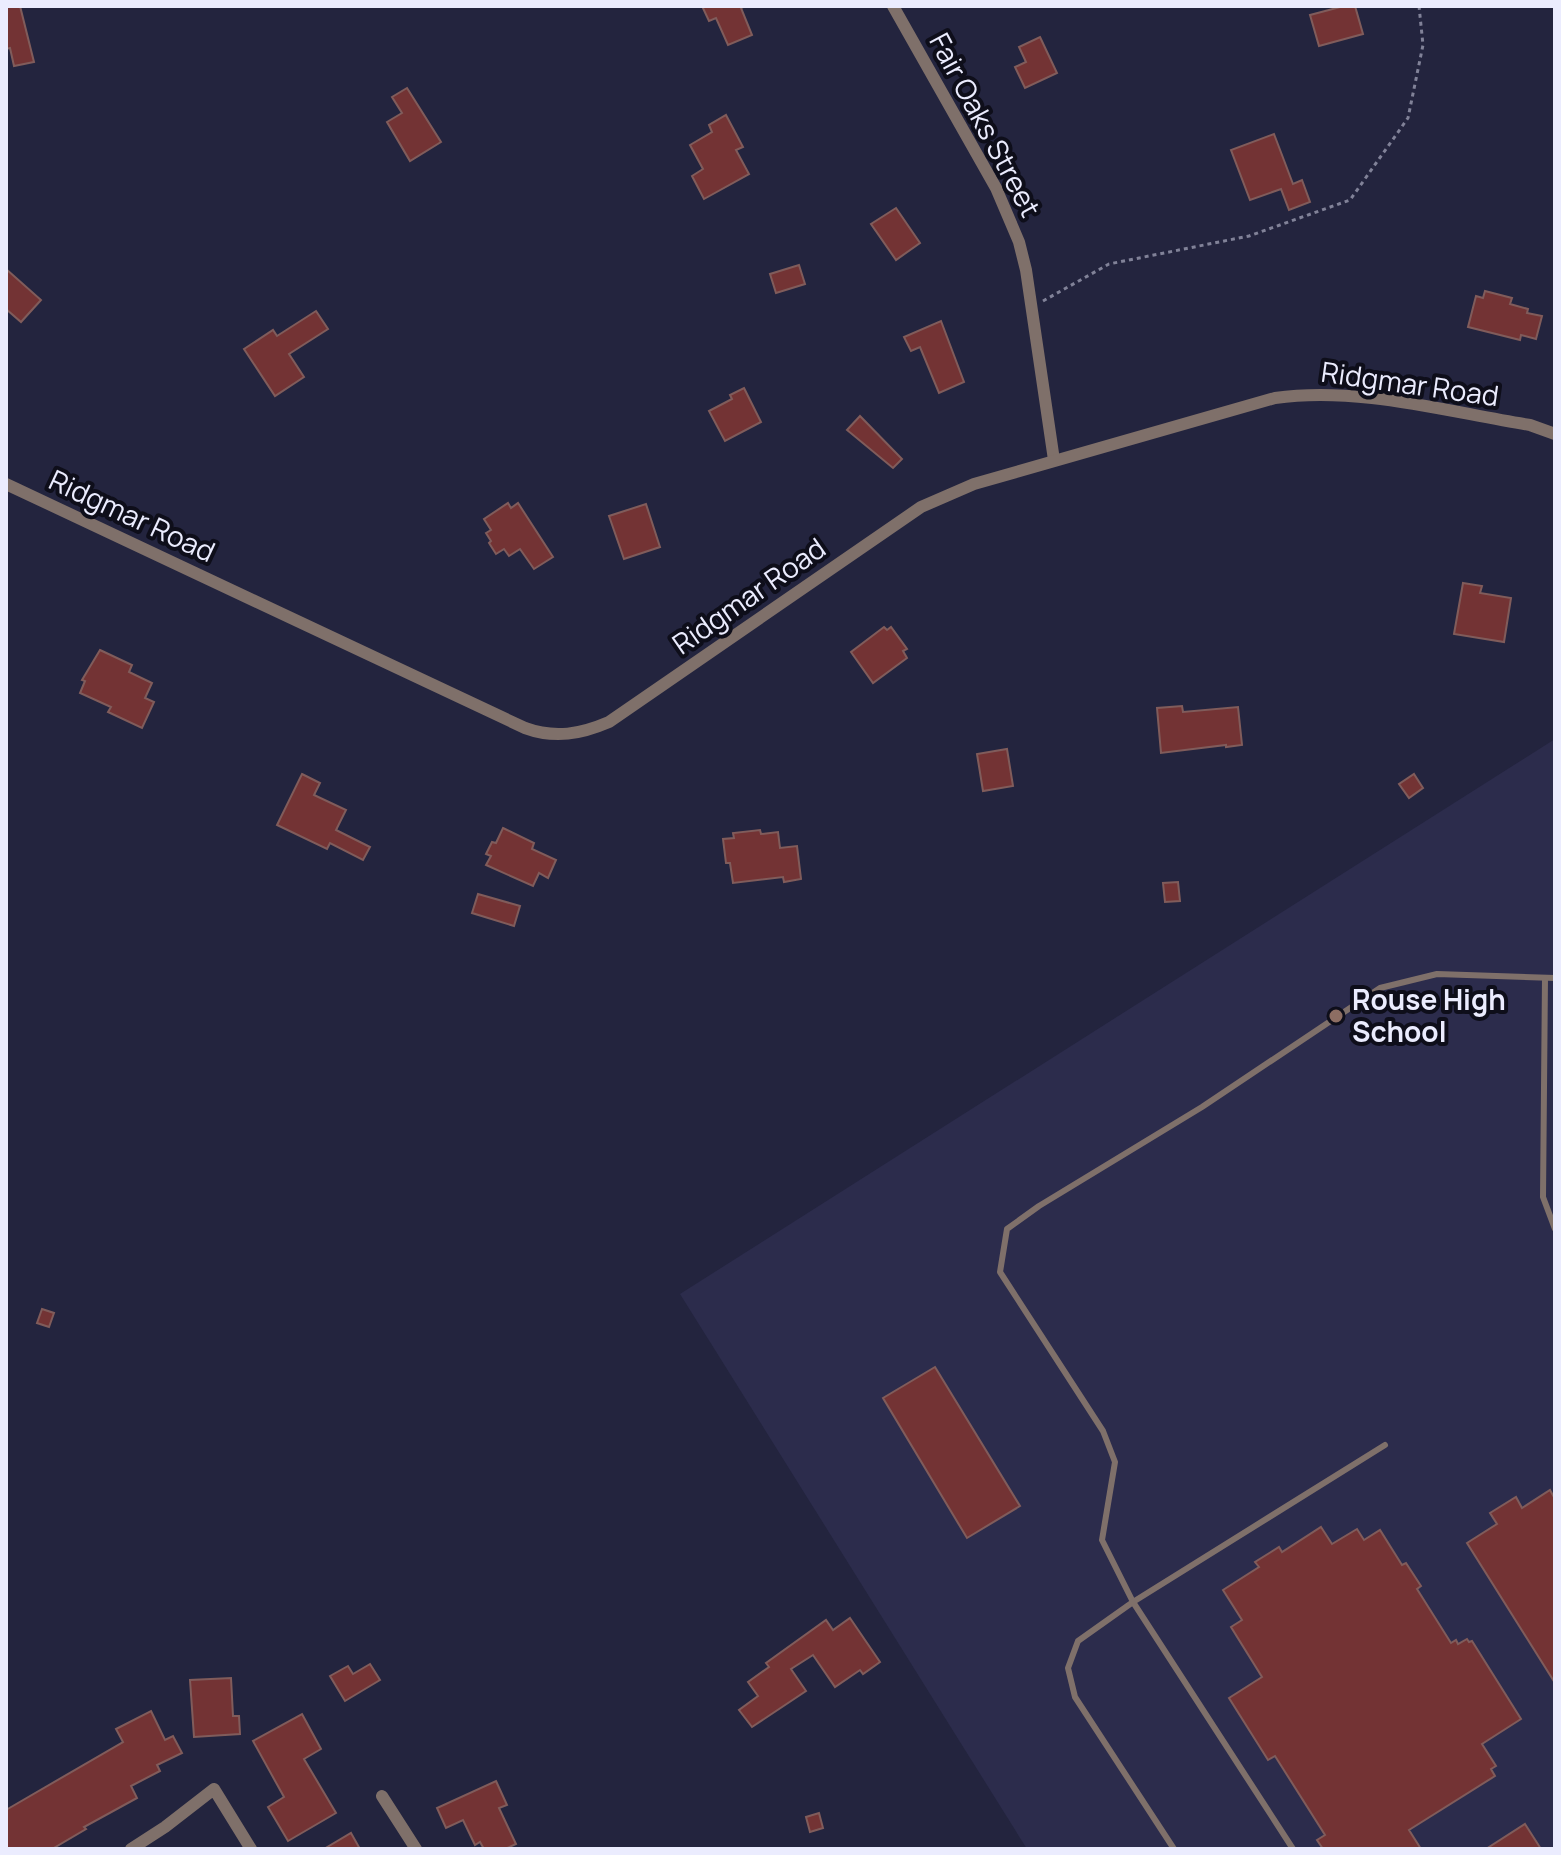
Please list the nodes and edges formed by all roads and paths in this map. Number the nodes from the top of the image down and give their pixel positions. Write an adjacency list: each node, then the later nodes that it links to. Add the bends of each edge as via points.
1 (1419, 6): 3 (path, via 1423,45 1408,118 1350,200 1249,236 1109,264)
2 (896, 7): 3 (street, Fair Oaks Street, via 1009,215)
3 (1032, 307): 5 (street, Fair Oaks Street)
4 (1555, 434): 5 (street, Ridgmar Road, via 1530,425 1354,396 1301,394)
5 (1054, 460): 6 (street, Ridgmar Road, via 974,484 921,507 609,722 568,735 525,728)
6 (6, 484)
7 (1545, 978): 8 (lane); 9 (lane, via 1543,1197); 11 (lane, via 1437,974 1380,988 1007,1229 1000,1272 1103,1431 1115,1462 1102,1540)
8 (1555, 978)
9 (1555, 1229)
10 (1385, 1445): 11 (lane)
11 (1133, 1602): 16 (lane, via 1078,1641 1068,1668 1075,1697); 17 (lane)
12 (382, 1796): 15 (street)
13 (131, 1849): 14 (street, via 214,1789)
14 (251, 1849)
15 (416, 1849)
16 (1174, 1849)
17 (1293, 1849)

